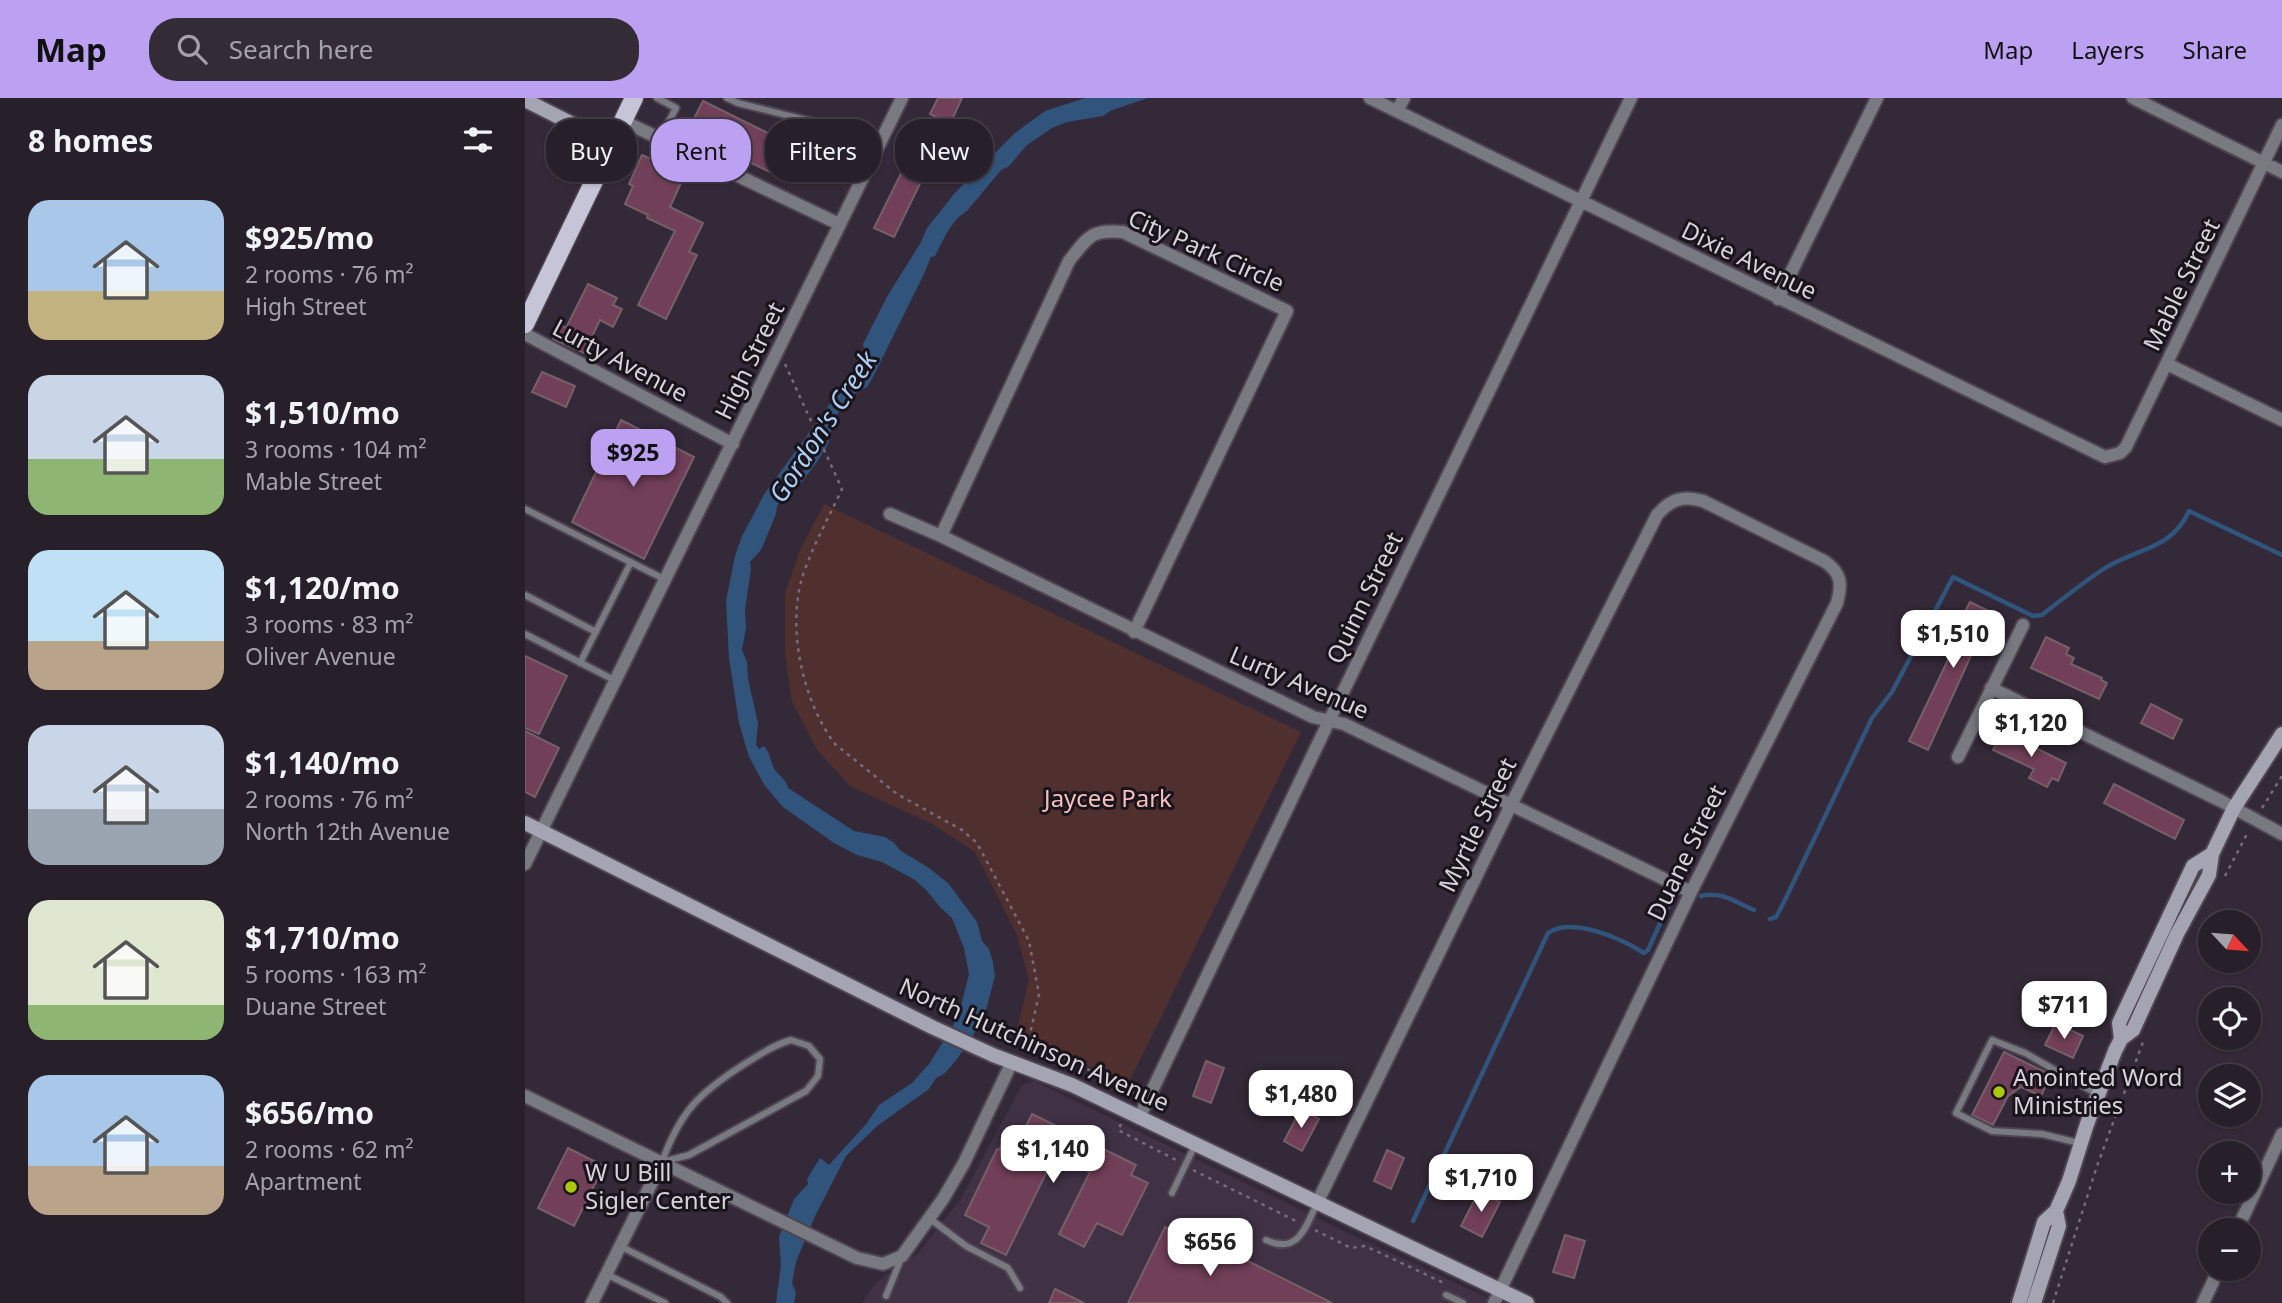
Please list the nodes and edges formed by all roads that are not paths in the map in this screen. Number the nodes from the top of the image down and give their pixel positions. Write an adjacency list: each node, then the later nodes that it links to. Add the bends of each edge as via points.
1 (634, 98): 13 (main road)
2 (657, 98): 14 (lane, via 677,108)
3 (727, 98): 16 (lane)
4 (902, 98): 16 (street, High Street)
5 (1370, 98): 11 (street, Dixie Avenue)
6 (1404, 98): 11 (street)
7 (1631, 98): 21 (street, Quinn Street)
8 (1877, 98): 23 (street)
9 (2133, 98): 17 (street)
10 (525, 100): 12 (main road)
11 (1397, 111): 21 (street, Dixie Avenue)
12 (563, 119)
13 (624, 119)
14 (671, 119)
15 (2282, 125): 17 (street, Mable Street)
16 (882, 139): 22 (street, High Street)
17 (2264, 163): 18 (street); 26 (street, Mable Street)
18 (2282, 172)
19 (594, 182): 24 (main road)
20 (751, 182): 22 (street)
21 (1580, 202): 23 (street, Dixie Avenue); 44 (street, Quinn Street)
22 (839, 224): 28 (street, High Street)
23 (1778, 299): 29 (street, Dixie Avenue, via 2097,455)
24 (525, 324)
25 (525, 334): 28 (street, Lurty Avenue)
26 (2167, 364): 27 (street); 29 (street, Mable Street, via 2126,447)
27 (2282, 420)
28 (733, 444): 35 (street, High Street)
29 (2112, 456)
30 (1703, 500): 47 (street, Myrtle Street, via 1679,498 1657,515); 53 (street, Duane Street, via 1835,568 1840,590)
31 (525, 509): 34 (lane)
32 (890, 514): 33 (street, Lurty Avenue)
33 (941, 536): 39 (street, Lurty Avenue); 39 (street, City Park Circle, via 1069,261 1087,239 1104,230 1123,232 1287,311)
34 (631, 562): 35 (lane); 38 (lane)
35 (666, 580): 42 (street, High Street)
36 (525, 594): 38 (lane)
37 (2023, 625): 43 (street)
38 (596, 632): 41 (lane)
39 (1134, 632): 44 (street, Lurty Avenue)
40 (525, 634): 41 (lane)
41 (580, 663): 42 (lane)
42 (615, 681): 50 (street, High Street)
43 (1991, 688): 46 (street); 48 (street)
44 (1329, 721): 47 (street, Lurty Avenue, via 1345,724); 57 (street, Quinn Street)
45 (2282, 734): 48 (main road)
46 (1958, 757)
47 (1511, 805): 53 (street, Lurty Avenue); 64 (street, Myrtle Street)
48 (2234, 808): 51 (street); 55 (main road, via 2212,854 2209,875 2133,1030 2120,1039)
49 (525, 823): 50 (main road, North Hutchinson Avenue)
50 (541, 831): 52 (street, High Street); 54 (main road, North Hutchinson Avenue, via 932,1027)
51 (2282, 834)
52 (525, 864)
53 (1691, 892): 76 (street, Duane Street)
54 (1012, 1062): 57 (main road, North Hutchinson Avenue); 66 (street, via 964,1163)
55 (2099, 1094): 59 (main road); 59 (lane, via 1992,1040 1956,1112 1992,1131 2042,1134)
56 (525, 1096): 62 (street)
57 (1134, 1115): 60 (main road, North Hutchinson Avenue)
58 (2282, 1134): 61 (street)
59 (2081, 1143): 65 (main road)
60 (1195, 1145): 63 (lane); 64 (main road, North Hutchinson Avenue)
61 (2278, 1153): 67 (street)
62 (661, 1162): 62 (lane, via 680,1120 714,1083 781,1043 801,1041 815,1051 820,1068 806,1091 689,1155); 69 (street); 70 (street, via 857,1258 883,1264)
63 (1172, 1193)
64 (1317, 1203): 68 (lane, via 1297,1238 1287,1245); 76 (main road, North Hutchinson Avenue)
65 (2056, 1211): 82 (main road, via 2044,1222); 83 (main road, via 2059,1226)
66 (929, 1218): 70 (street); 73 (lane, via 966,1246 1008,1268)
67 (2243, 1218)
68 (1266, 1240)
69 (620, 1246): 71 (street); 79 (lane)
70 (902, 1256): 75 (lane)
71 (606, 1274): 77 (street); 78 (lane)
72 (2213, 1281): 84 (street)
73 (1020, 1288)
74 (1446, 1295): 80 (lane)
75 (886, 1296)
76 (1497, 1297): 81 (main road, North Hutchinson Avenue)
77 (592, 1303)
78 (665, 1303)
79 (727, 1303)
80 (1463, 1303)
81 (1527, 1303)
82 (2019, 1303)
83 (2034, 1303)
84 (2203, 1303)

